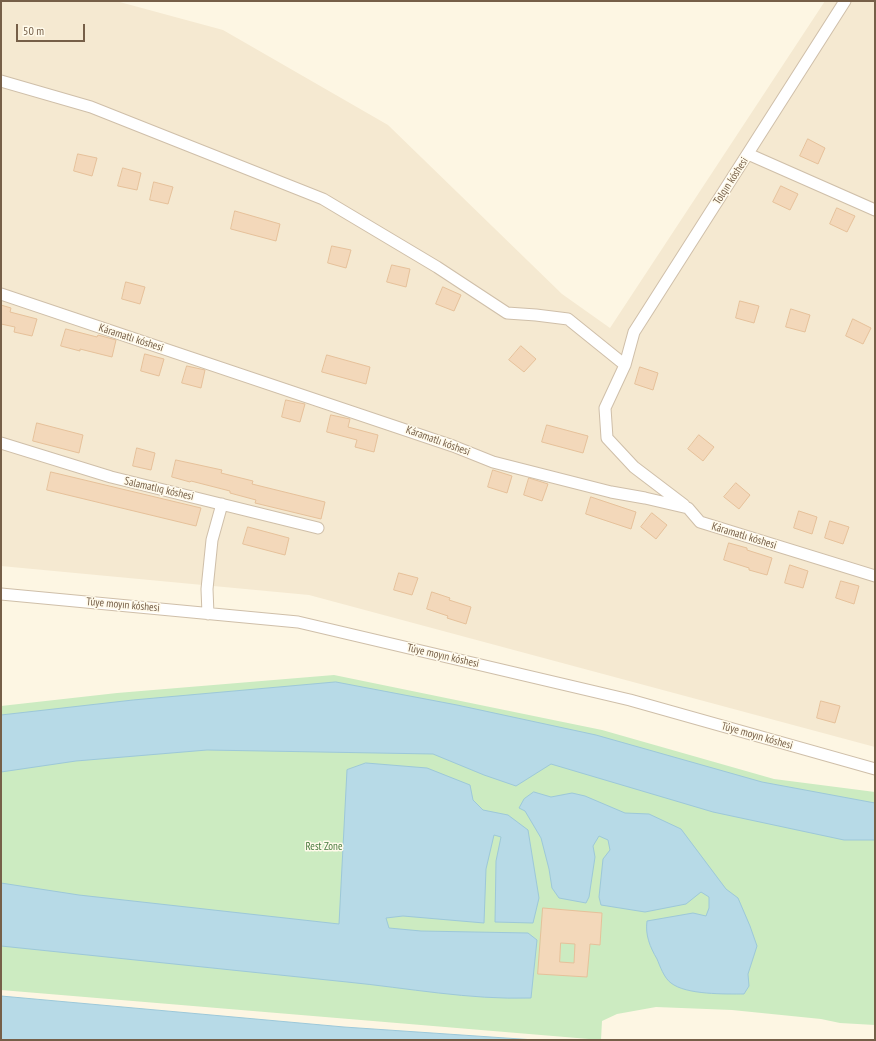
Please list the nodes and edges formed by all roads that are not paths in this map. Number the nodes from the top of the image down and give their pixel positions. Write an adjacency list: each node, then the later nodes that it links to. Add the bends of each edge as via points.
1 (845, 1): 3 (street, Tolqın kóshesi)
2 (1, 81): 6 (street, via 91,107 323,199 437,267 507,314 568,319)
3 (748, 154): 4 (street); 6 (street, Tolqın kóshesi, via 634,332)
4 (875, 210)
5 (1, 294): 9 (street, Káramatlı kóshesi, via 453,446 493,462 611,492)
6 (625, 365): 9 (street, Tolqın kóshesi, via 605,408 607,438 634,467)
7 (1, 443): 8 (street, Salamatlıq kóshesi, via 111,477)
8 (222, 504): 10 (street, Salamatlıq kóshesi); 13 (street, via 212,540 207,589)
9 (688, 508): 11 (street, Káramatlı kóshesi, via 700,522)
10 (318, 528)
11 (875, 576)
12 (1, 594): 13 (street, Túye moyın kóshesi)
13 (208, 614): 14 (street, Túye moyın kóshesi, via 298,622 630,700)
14 (875, 769)

